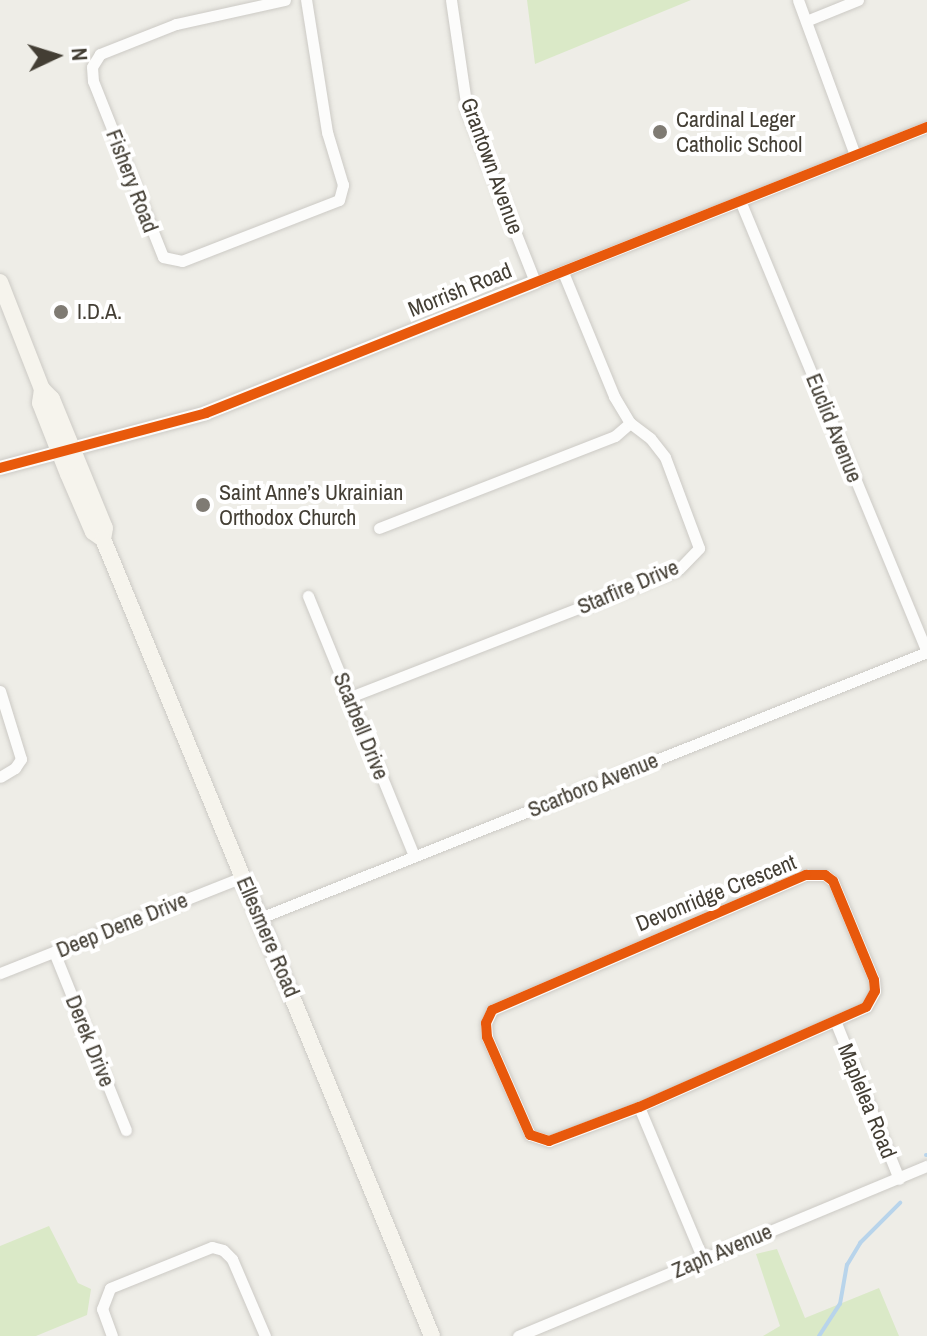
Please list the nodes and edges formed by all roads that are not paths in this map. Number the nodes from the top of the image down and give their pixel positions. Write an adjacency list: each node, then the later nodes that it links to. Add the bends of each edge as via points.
1 (285, 0): 2 (street, Fishery Road, via 176,24 100,54 92,67 163,257 182,261 339,200 343,185 327,132)
2 (306, 0)
3 (451, 0): 12 (street, Grantown Avenue, via 467,110)
4 (798, 0): 6 (street)
5 (858, 0): 6 (street)
6 (806, 21): 8 (street)
7 (927, 127): 8 (street, Morrish Road)
8 (855, 155): 9 (street, Morrish Road)
9 (741, 203): 10 (street, Morrish Road); 18 (street, Euclid Avenue)
10 (563, 272): 12 (street, Morrish Road); 13 (street, Starfire Drive)
11 (0, 282): 14 (main road, Ellesmere Road, via 42,389 40,403)
12 (535, 282): 14 (street, Morrish Road, via 206,413)
13 (630, 423): 16 (street, via 615,436); 20 (street, Starfire Drive, via 665,457 699,548 688,561 679,569)
14 (66, 450): 15 (street, Morrish Road); 23 (main road, Ellesmere Road, via 93,532 103,539)
15 (0, 468)
16 (379, 528)
17 (308, 596): 20 (street, Scarbell Drive)
18 (927, 652): 22 (street, Scarboro Avenue)
19 (0, 691): 21 (street, via 21,759)
20 (350, 697): 22 (street, Scarbell Drive)
21 (0, 777)
22 (414, 856): 24 (street, Scarboro Avenue)
23 (243, 877): 24 (main road, Ellesmere Road); 25 (street, Deep Dene Drive)
24 (260, 918): 35 (main road, Ellesmere Road)
25 (54, 952): 26 (street, Deep Dene Drive); 29 (street, Derek Drive)
26 (0, 973)
27 (836, 1023): 28 (street, Devonridge Crescent); 28 (street, Devonridge Crescent, via 866,1007 875,991 833,881 825,875 798,878 492,1010 487,1037 530,1135 549,1141); 31 (street, Maplelea Road)
28 (639, 1107): 32 (street)
29 (126, 1130)
30 (927, 1166): 31 (street, Zaph Avenue)
31 (899, 1179): 32 (street, Zaph Avenue)
32 (703, 1259): 36 (street, Zaph Avenue)
33 (112, 1336): 34 (street, via 102,1309 110,1288 212,1247 232,1259)
34 (265, 1336)
35 (432, 1336)
36 (518, 1336)

